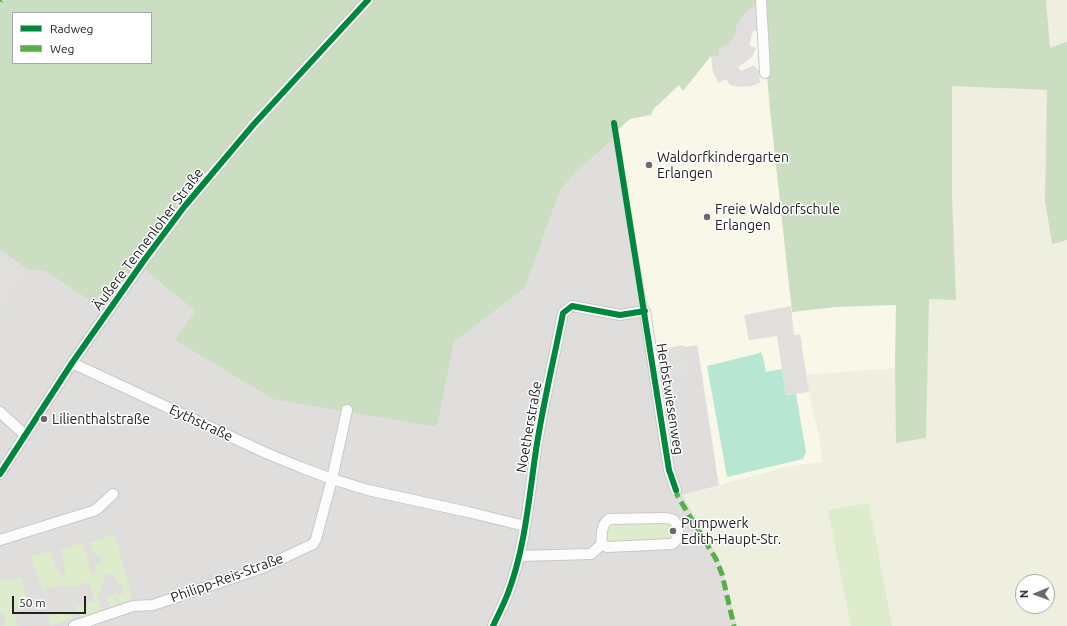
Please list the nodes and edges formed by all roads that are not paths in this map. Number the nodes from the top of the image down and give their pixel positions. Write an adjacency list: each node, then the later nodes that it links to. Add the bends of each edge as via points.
1 (368, 0): 5 (street, Äußere Tennenloher Straße, via 254,124 184,207)
2 (761, 0): 3 (street)
3 (765, 73)
4 (645, 311): 11 (street, Herbstwiesenweg, via 669,470); 13 (street, Noetherstraße, via 620,315 572,306 563,313 541,420)
5 (72, 363): 8 (street, Äußere Tennenloher Straße); 10 (street, Eythstraße, via 266,453)
6 (347, 410): 10 (street)
7 (0, 412): 8 (street)
8 (25, 435): 9 (street, Äußere Tennenloher Straße)
9 (0, 474)
10 (332, 479): 13 (street, Eythstraße, via 368,490); 17 (street, Philipp-Reis-Straße, via 313,544 262,568 153,605 129,607)
11 (676, 490)
12 (113, 494): 14 (street, via 93,511)
13 (525, 526): 16 (street, Noetherstraße)
14 (0, 540)
15 (602, 544): 15 (street, via 607,547 672,544 676,540 677,526 671,519 664,518 609,519 603,526); 16 (street, via 591,554)
16 (519, 556): 18 (street, Noetherstraße, via 508,593)
17 (74, 626)
18 (493, 626)

